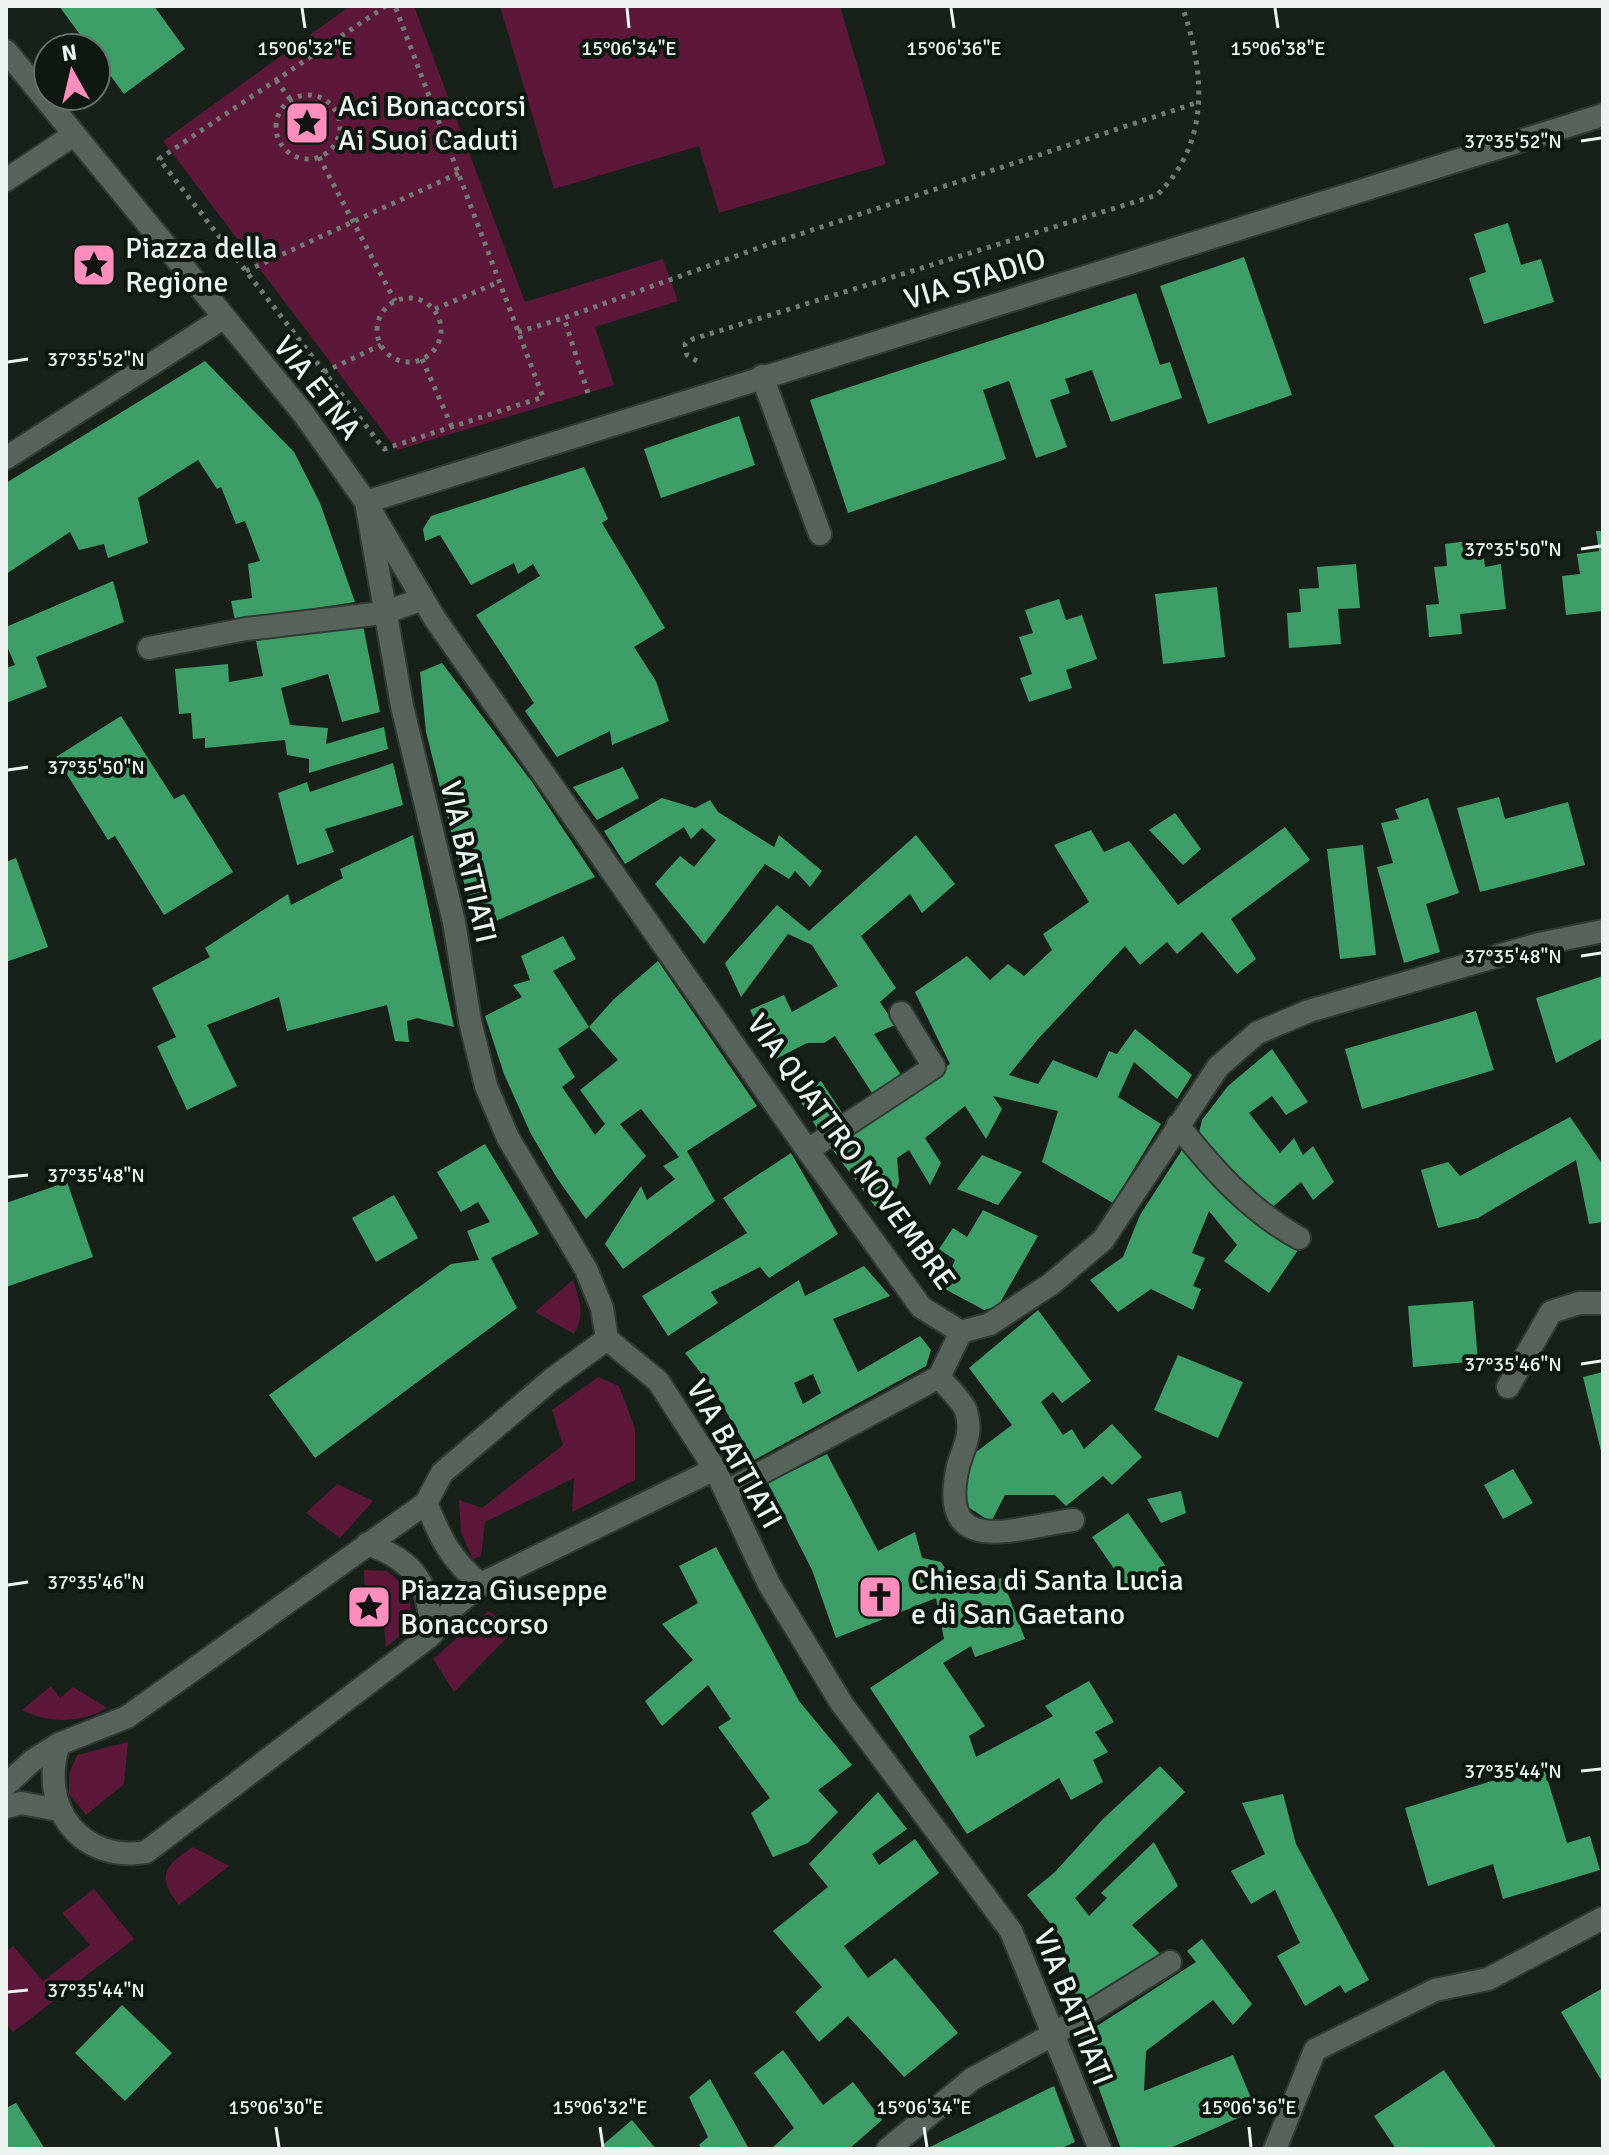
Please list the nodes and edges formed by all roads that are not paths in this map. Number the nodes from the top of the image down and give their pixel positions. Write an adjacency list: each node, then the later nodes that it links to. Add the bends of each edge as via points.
1 (6, 51): 3 (street, VIA ETNA)
2 (1603, 115): 6 (street, VIA STADIO)
3 (72, 136): 4 (street); 5 (street, VIA ETNA, via 141,212)
4 (6, 180)
5 (223, 318): 7 (street); 8 (street, VIA ETNA, via 303,413)
6 (762, 376): 8 (street, VIA STADIO); 9 (street)
7 (6, 458)
8 (366, 502): 10 (street, VIA QUATTRO NOVEMBRE); 11 (street, VIA BATTIATI)
9 (820, 534)
10 (423, 599): 11 (street); 16 (street, VIA QUATTRO NOVEMBRE)
11 (383, 613): 12 (street, via 246,629); 20 (street, VIA BATTIATI, via 486,1086 508,1138 586,1269 602,1308)
12 (149, 648)
13 (1603, 931): 15 (street, VIA QUATTRO NOVEMBRE, via 1539,944 1309,1011 1257,1033 1218,1067)
14 (901, 1013): 16 (street, via 934,1067)
15 (1178, 1125): 17 (street, via 1250,1206); 19 (street, VIA QUATTRO NOVEMBRE, via 1103,1240 1051,1284 990,1324)
16 (808, 1150): 19 (street, VIA QUATTRO NOVEMBRE, via 921,1307)
17 (1299, 1238)
18 (1603, 1303): 22 (street, via 1579,1303 1551,1312)
19 (961, 1332): 21 (street)
20 (607, 1339): 23 (street, VIA BATTIATI, via 658,1381); 25 (street, via 442,1473)
21 (939, 1377): 24 (street); 26 (street, via 966,1410 968,1446 957,1470 959,1522 971,1531 994,1531)
22 (1508, 1387)
23 (715, 1469): 24 (street, VIA BATTIATI); 28 (street)
24 (726, 1492): 36 (street, VIA BATTIATI, via 769,1584 842,1704 1011,1931)
25 (426, 1503): 27 (street); 28 (street, via 445,1548)
26 (1073, 1520)
27 (367, 1544): 29 (street, via 410,1567 424,1587 431,1611); 30 (street, via 127,1717)
28 (481, 1584): 29 (street)
29 (430, 1636): 33 (street, via 146,1852 105,1851 77,1834)
30 (59, 1744): 31 (street); 33 (street, via 52,1767)
31 (6, 1785)
32 (6, 1807): 33 (street, via 21,1803)
33 (59, 1810)
34 (1603, 1918): 39 (street, via 1488,1979 1435,1990 1315,2050)
35 (1170, 1962): 36 (street)
36 (1052, 2035): 37 (street, via 972,2079); 38 (street, VIA BATTIATI)
37 (888, 2149)
38 (1100, 2149)
39 (1275, 2149)

